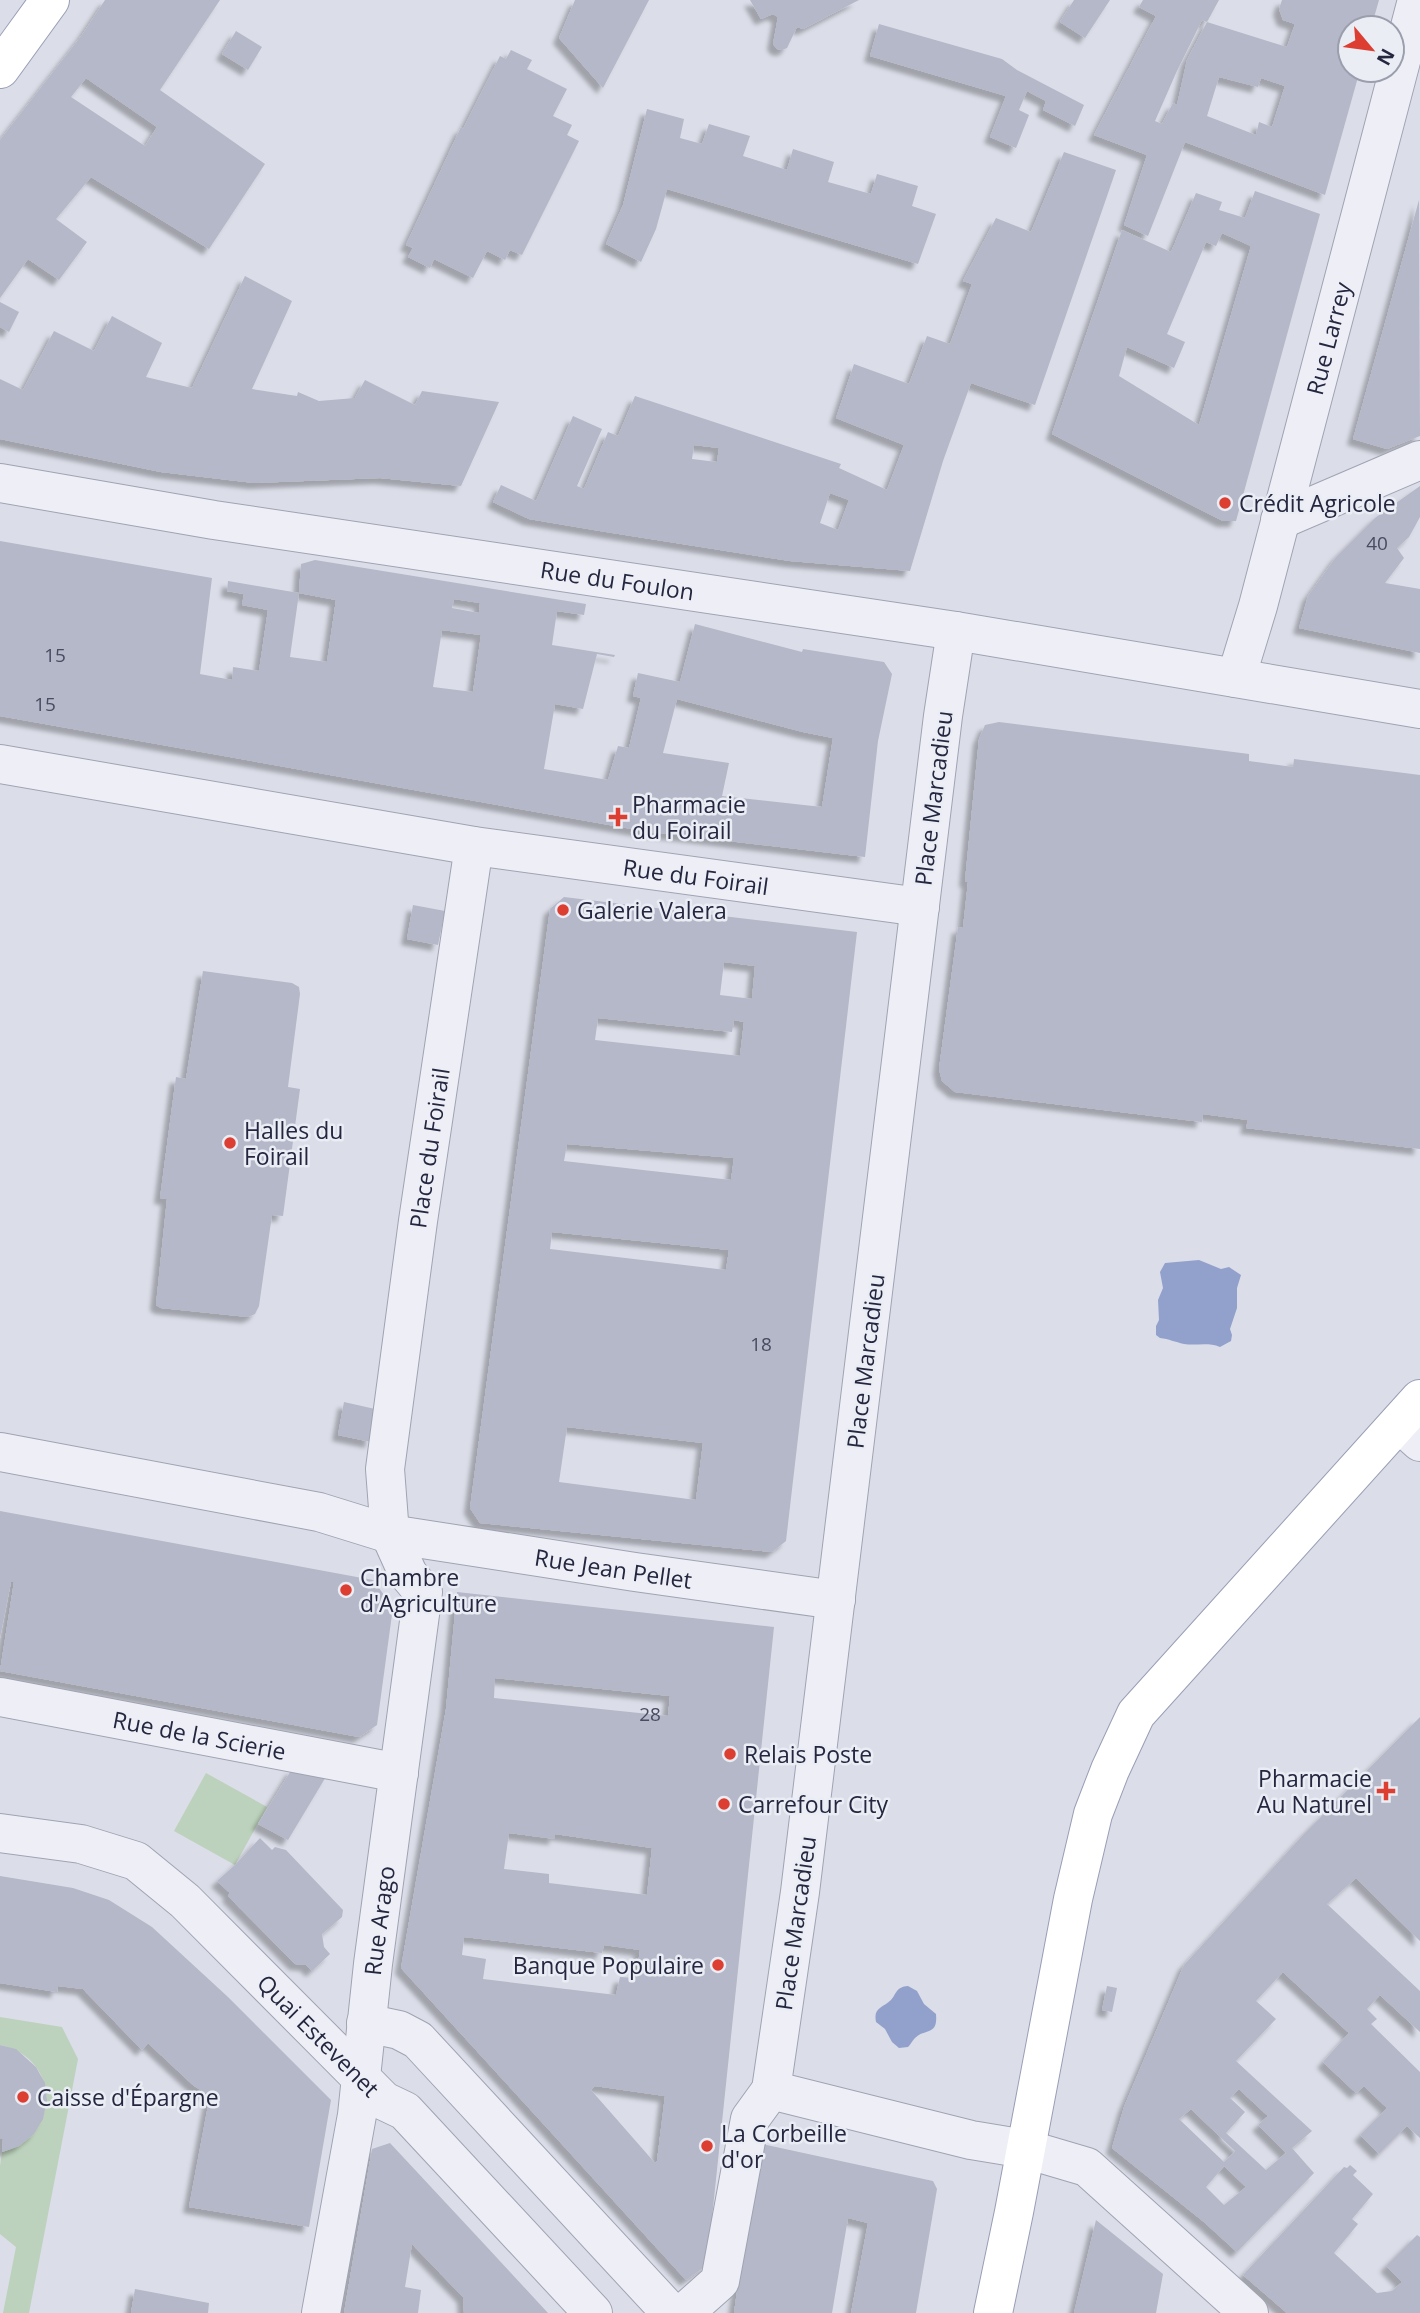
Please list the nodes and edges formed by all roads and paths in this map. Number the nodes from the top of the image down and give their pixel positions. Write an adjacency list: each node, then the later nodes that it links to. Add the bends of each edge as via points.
1 (50, 0): 3 (main road)
2 (1417, 0): 6 (street, Rue Larrey)
3 (0, 69)
4 (1420, 460): 6 (street)
5 (0, 483): 7 (street, Rue du Foulon, via 214,520)
6 (1280, 520): 8 (street, Rue Larrey)
7 (956, 631): 8 (street, Rue du Foulon); 12 (street, Place Marcadieu)
8 (1236, 678): 9 (street, Rue du Foulon)
9 (1420, 709)
10 (0, 764): 11 (street)
11 (474, 846): 12 (street, Rue du Foirail); 15 (street, Place du Foirail, via 385,1469)
12 (920, 907): 16 (street, Place Marcadieu)
13 (1413, 1422): 23 (main road, via 1136,1714 1093,1814)
14 (0, 1452): 15 (street, via 319,1512)
15 (390, 1534): 16 (street, Rue Jean Pellet); 18 (street, Rue Arago, via 408,1574 423,1592)
16 (836, 1600): 22 (street, Place Marcadieu)
17 (0, 1697): 18 (street, Rue de la Scierie)
18 (399, 1773): 20 (street, Rue Arago)
19 (0, 1833): 21 (street, Quai Estevenet, via 81,1844 136,1861 185,1901)
20 (366, 2023): 21 (street, Rue Arago); 26 (street, Quai Estevenet, via 399,2030 418,2040)
21 (360, 2076): 24 (street, Rue Arago); 25 (street, Quai Estevenet, via 384,2101 405,2110)
22 (771, 2090): 23 (street, via 971,2140); 27 (street, Place Marcadieu, via 750,2119 720,2281)
23 (1026, 2149): 28 (main road); 29 (street, via 1087,2167)
24 (321, 2313)
25 (593, 2313)
26 (671, 2313)
27 (684, 2313)
28 (993, 2313)
29 (1249, 2313)

